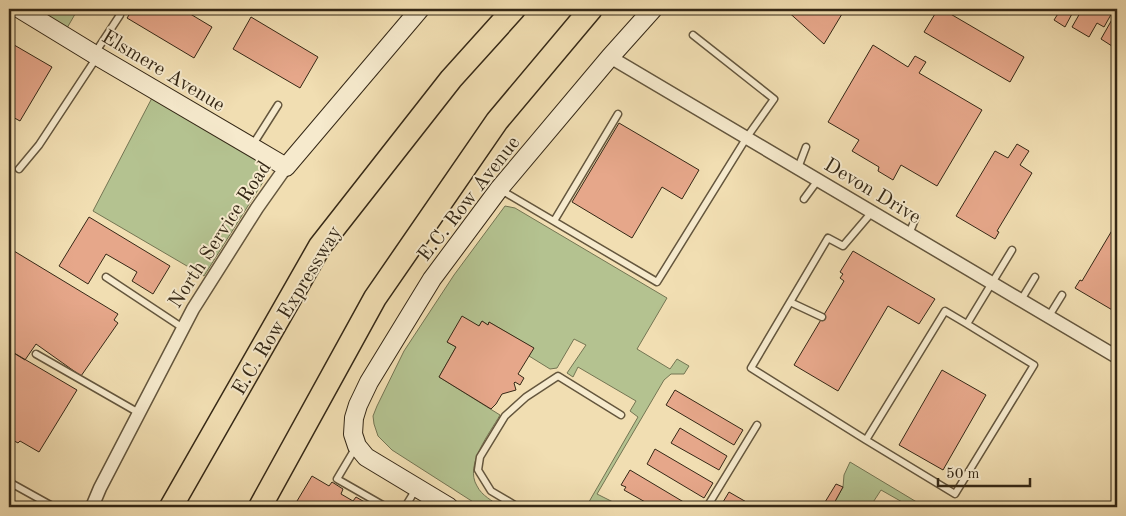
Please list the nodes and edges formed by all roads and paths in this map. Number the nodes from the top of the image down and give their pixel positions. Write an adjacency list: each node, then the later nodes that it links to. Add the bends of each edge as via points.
1 (20, 9): 8 (street, Elsmere Avenue)
2 (420, 9): 15 (street, North Service Road)
3 (514, 9): 25 (highway, E.C. Row Expressway, via 451,79)
4 (591, 9): 50 (highway, via 497,121 375,298)
5 (653, 9): 9 (street, E.C. Row Avenue)
6 (120, 15): 8 (lane)
7 (693, 35): 12 (lane, via 774,99)
8 (96, 55): 13 (street, Elsmere Avenue); 16 (lane, via 39,145)
9 (610, 57): 12 (street, Devon Drive); 19 (street, E.C. Row Avenue)
10 (278, 105): 13 (lane)
11 (618, 114): 23 (lane)
12 (746, 137): 17 (street, Devon Drive); 23 (lane, via 657,282)
13 (252, 147): 15 (street, Elsmere Avenue)
14 (806, 147): 17 (lane)
15 (286, 167): 36 (street, North Service Road)
16 (19, 168)
17 (798, 168): 18 (street, Devon Drive)
18 (818, 180): 20 (lane); 21 (street, Devon Drive)
19 (499, 189): 23 (lane); 42 (street, E.C. Row Avenue, via 432,279 369,382 354,418)
20 (804, 199)
21 (872, 212): 24 (street, Devon Drive); 32 (lane, via 843,246 828,238)
22 (916, 217): 24 (lane)
23 (554, 221)
24 (909, 234): 29 (street, Devon Drive)
25 (320, 246): 48 (highway); 49 (highway, E.C. Row Expressway)
26 (1012, 250): 29 (lane)
27 (106, 277): 36 (lane)
28 (1035, 277): 31 (lane)
29 (992, 283): 31 (street, Devon Drive); 35 (lane)
30 (1062, 295): 33 (lane)
31 (1021, 300): 33 (street, Devon Drive)
32 (790, 302): 34 (lane); 43 (lane, via 751,368)
33 (1049, 316): 38 (street, Devon Drive)
34 (822, 317)
35 (967, 324): 43 (lane, via 945,311); 43 (lane, via 1034,365 955,494)
36 (183, 328): 39 (street, North Service Road)
37 (36, 354): 39 (lane)
38 (1117, 357)
39 (139, 413): 47 (street, North Service Road)
40 (621, 415): 54 (lane, via 558,376 526,397 505,416 480,457 478,470 491,491)
41 (757, 425): 55 (lane)
42 (355, 440): 45 (street, via 366,458); 51 (lane, via 337,479)
43 (866, 440)
44 (9, 482): 46 (lane)
45 (416, 488): 52 (lane); 53 (street)
46 (54, 507)
47 (92, 507)
48 (155, 507)
49 (171, 507)
50 (260, 507)
51 (386, 507)
52 (405, 507)
53 (449, 507)
54 (518, 507)
55 (708, 507)

